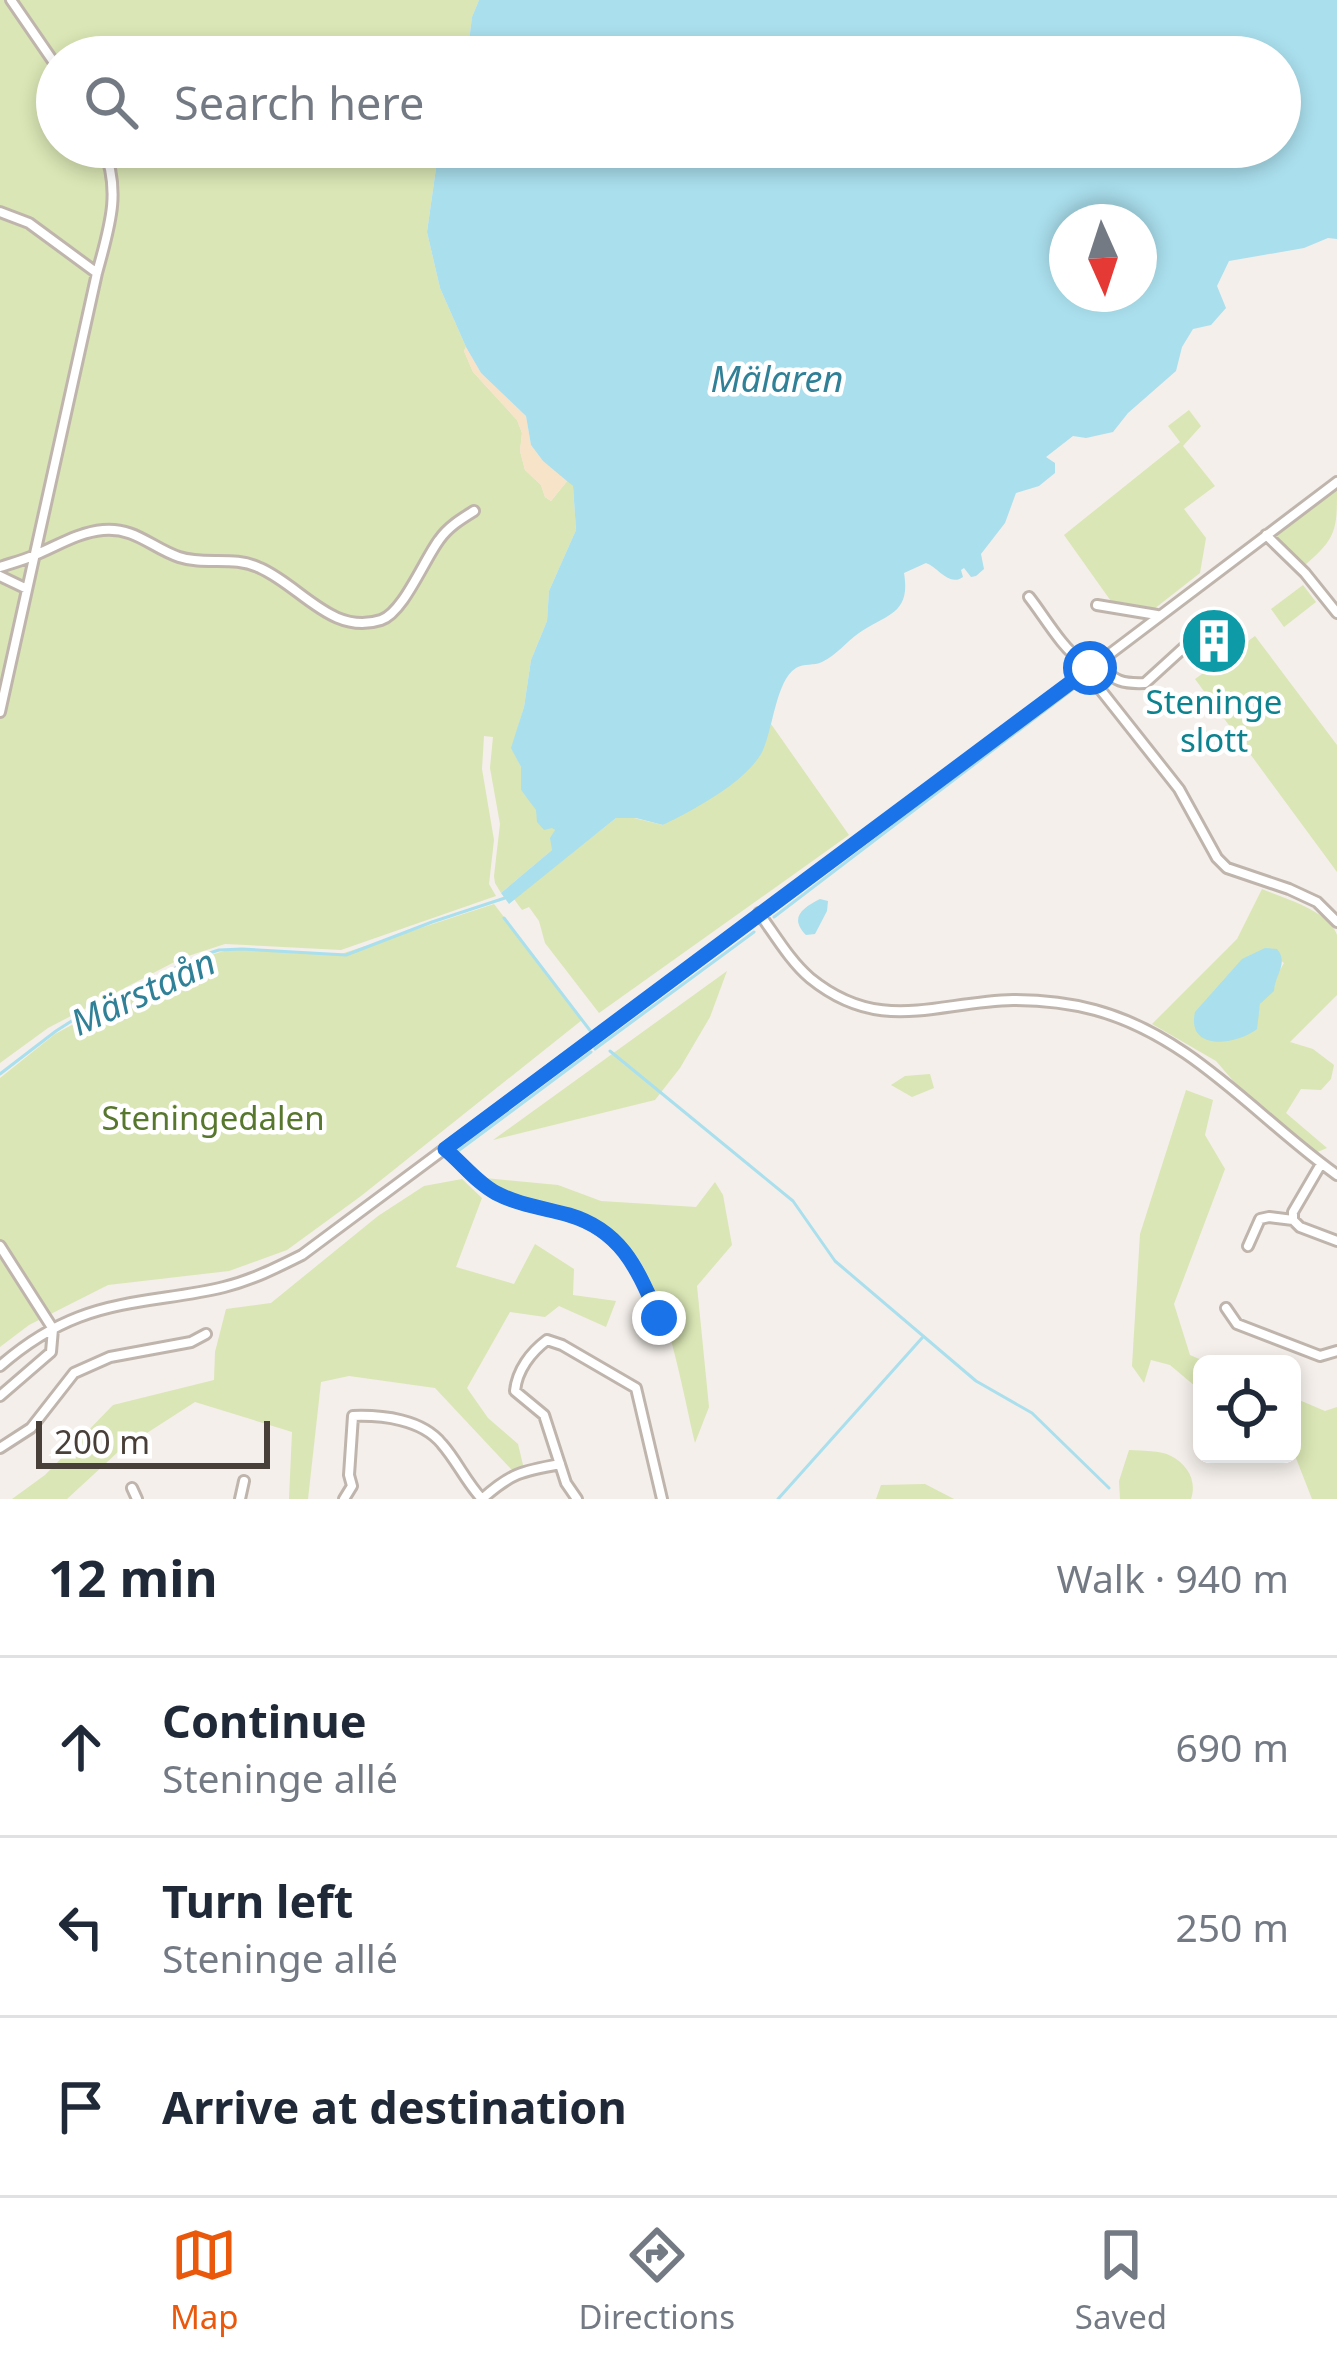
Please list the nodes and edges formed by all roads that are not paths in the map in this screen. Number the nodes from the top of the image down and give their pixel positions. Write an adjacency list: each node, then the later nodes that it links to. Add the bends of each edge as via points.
1 (11, 0): 2 (street)
2 (36, 36)
3 (110, 168): 5 (street, via 115,196)
4 (0, 212): 5 (street)
5 (97, 273): 9 (street)
6 (1337, 482): 8 (street)
7 (474, 511): 9 (street, via 446,530 401,605 367,623 327,614 259,567 179,557 128,531 101,530)
8 (1266, 535): 15 (street); 16 (street)
9 (35, 555): 10 (street); 12 (street)
10 (0, 566)
11 (0, 576): 12 (street)
12 (27, 590): 20 (street)
13 (1030, 597): 18 (street, via 1072,652)
14 (1097, 605): 16 (street)
15 (1337, 614)
16 (1158, 615): 18 (street)
17 (1190, 642): 18 (street, via 1145,683 1118,682)
18 (1096, 664): 19 (street)
19 (1082, 675): 21 (street); 22 (street, via 1179,789 1227,868 1316,902)
20 (0, 712)
21 (759, 913): 23 (street); 24 (street, via 806,975 874,1011 1034,1001 1133,1024 1208,1069)
22 (1337, 922)
23 (445, 1149): 31 (street, via 491,1191 610,1236 634,1262); 32 (street, via 302,1256 264,1275 110,1307)
24 (1322, 1164): 25 (street); 26 (street)
25 (1337, 1175)
26 (1293, 1220): 27 (street); 29 (street, via 1260,1219)
27 (1337, 1240)
28 (0, 1246): 32 (street)
29 (1248, 1246)
30 (1226, 1308): 34 (street, via 1237,1324 1320,1356)
31 (659, 1318)
32 (53, 1329): 35 (street); 36 (street, via 51,1352)
33 (206, 1334): 37 (street, via 74,1372 31,1428)
34 (1337, 1351)
35 (0, 1366)
36 (0, 1396)
37 (0, 1448)
38 (560, 1464): 44 (street, via 505,1479); 45 (street); 46 (street, via 544,1415 514,1391 516,1377 548,1340 636,1388)
39 (244, 1480): 42 (street)
40 (132, 1488): 41 (street)
41 (137, 1499)
42 (240, 1499)
43 (344, 1499): 44 (street, via 352,1486 353,1416 381,1415 441,1441)
44 (482, 1499)
45 (577, 1499)
46 (662, 1499)

